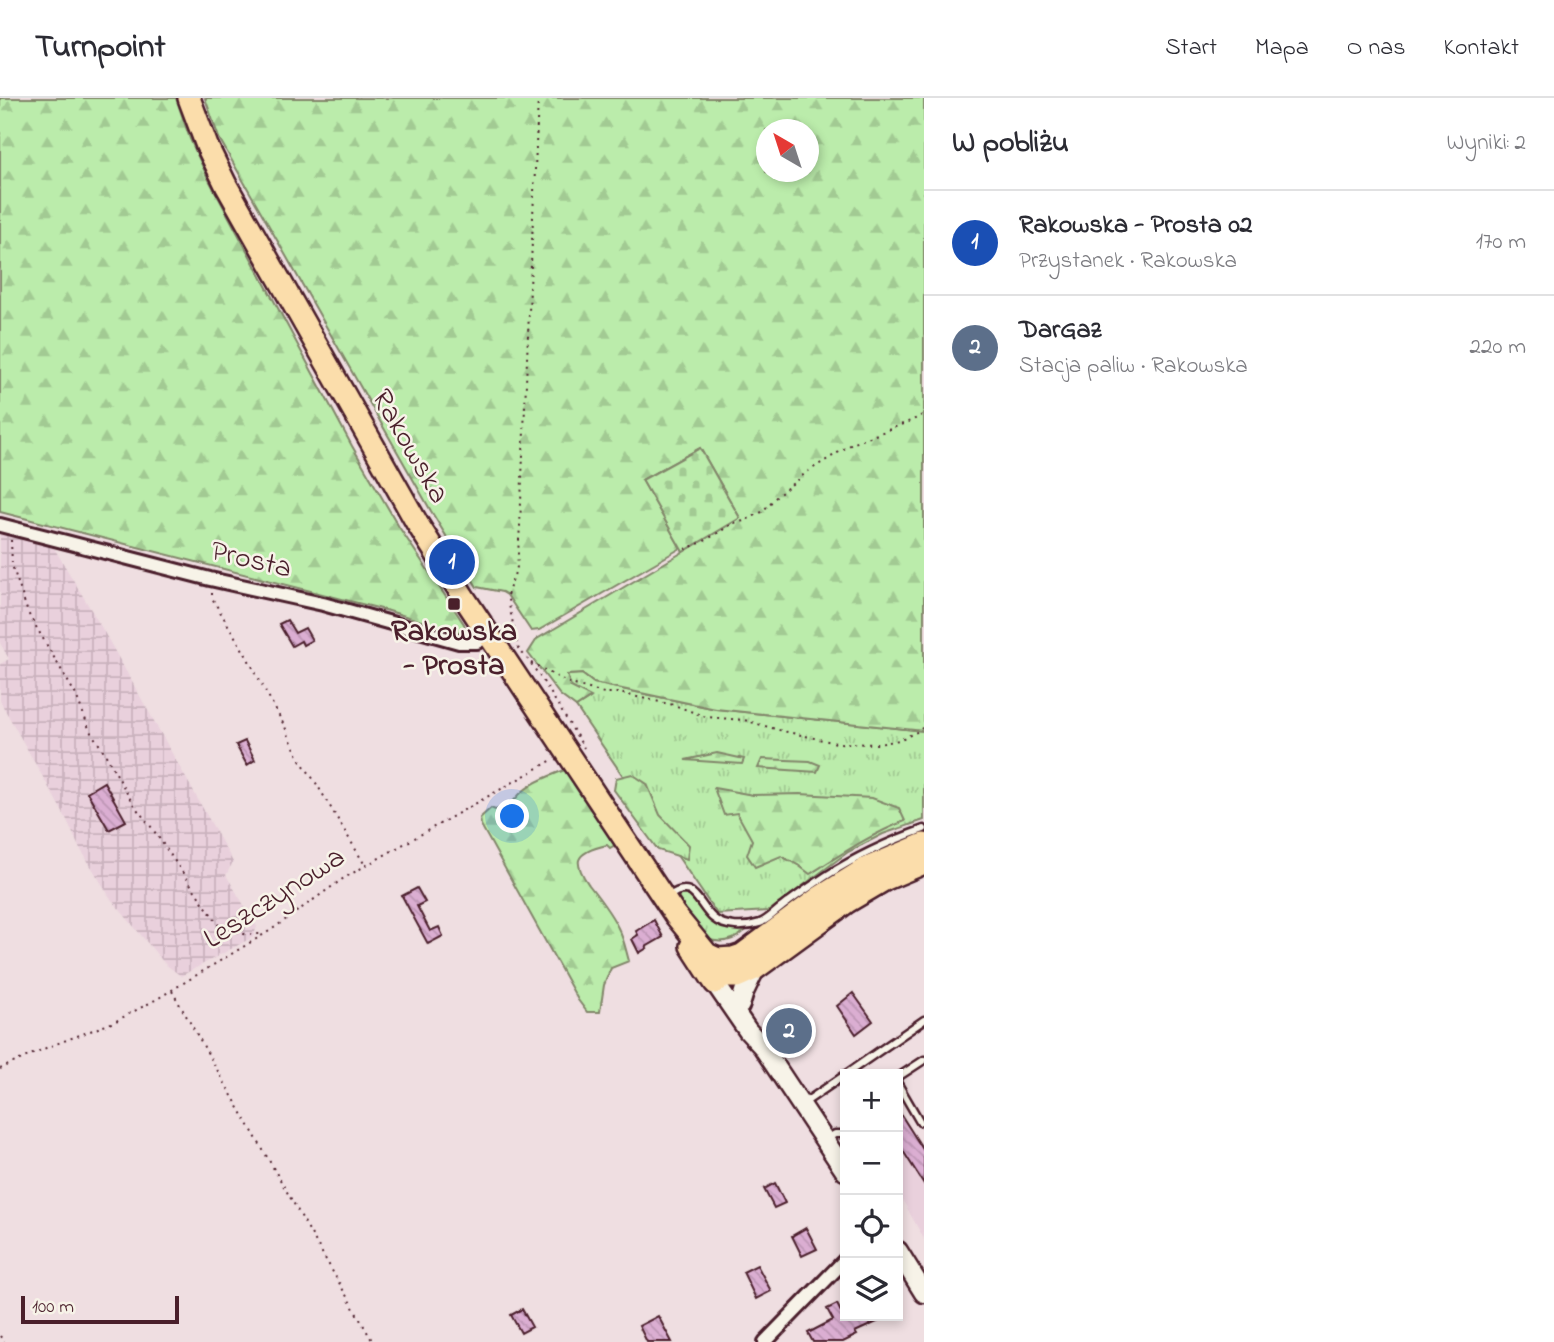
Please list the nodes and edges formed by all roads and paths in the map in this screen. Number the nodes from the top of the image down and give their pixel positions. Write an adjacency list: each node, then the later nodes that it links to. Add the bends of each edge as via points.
1 (189, 98): 7 (main road, Rakowska, via 215,163 264,253 417,523)
2 (538, 98): 8 (path, via 520,526 517,567 507,595 518,648 530,662 571,684 836,743 879,744 899,740)
3 (924, 414): 5 (path, via 852,444 807,472 761,512)
4 (6, 526): 6 (street, Prosta); 15 (path, via 12,565 28,612 133,804 220,927)
5 (685, 549)
6 (210, 579): 7 (street, Prosta, via 459,642 477,642); 13 (path, via 212,598 299,758)
7 (490, 635): 9 (main road, Rakowska)
8 (924, 726)
9 (566, 752): 13 (path, Leszczynowa); 14 (main road, Rakowska)
10 (924, 829): 14 (lane, via 864,854 760,923 733,926 716,920 688,890 675,892)
11 (924, 844): 17 (main road, via 864,869 820,897)
12 (924, 863): 17 (main road, via 886,879)
13 (366, 866): 15 (path, Leszczynowa)
14 (670, 907): 16 (main road, Rakowska); 18 (main road, Rakowska, via 687,942)
15 (263, 934): 19 (path, Leszczynowa)
16 (707, 954): 17 (main road); 18 (main road, Rakowska)
17 (748, 962): 18 (main road, via 737,977); 20 (main road)
18 (719, 980): 20 (main road, Rakowska); 23 (main road, Rakowska, via 748,1031)
19 (171, 990): 25 (path, Leszczynowa, via 114,1022); 40 (path)
20 (740, 1005): 23 (main road, Rakowska)
21 (924, 1020): 26 (lane)
22 (787, 1049): 22 (lane, via 781,1028 790,1021 801,1039); 23 (lane)
23 (767, 1053): 30 (main road, Rakowska)
24 (924, 1060): 27 (lane)
25 (0, 1069)
26 (855, 1069)
27 (903, 1074)
28 (840, 1079): 30 (lane)
29 (903, 1093): 31 (lane)
30 (801, 1105): 33 (main road, Rakowska)
31 (920, 1122)
32 (840, 1134): 33 (lane)
33 (825, 1140): 34 (main road, Rakowska)
34 (840, 1163)
35 (902, 1258): 37 (main road)
36 (840, 1265): 41 (street)
37 (924, 1293)
38 (0, 1336): 39 (path)
39 (4, 1342)
40 (373, 1342)
41 (765, 1342)

